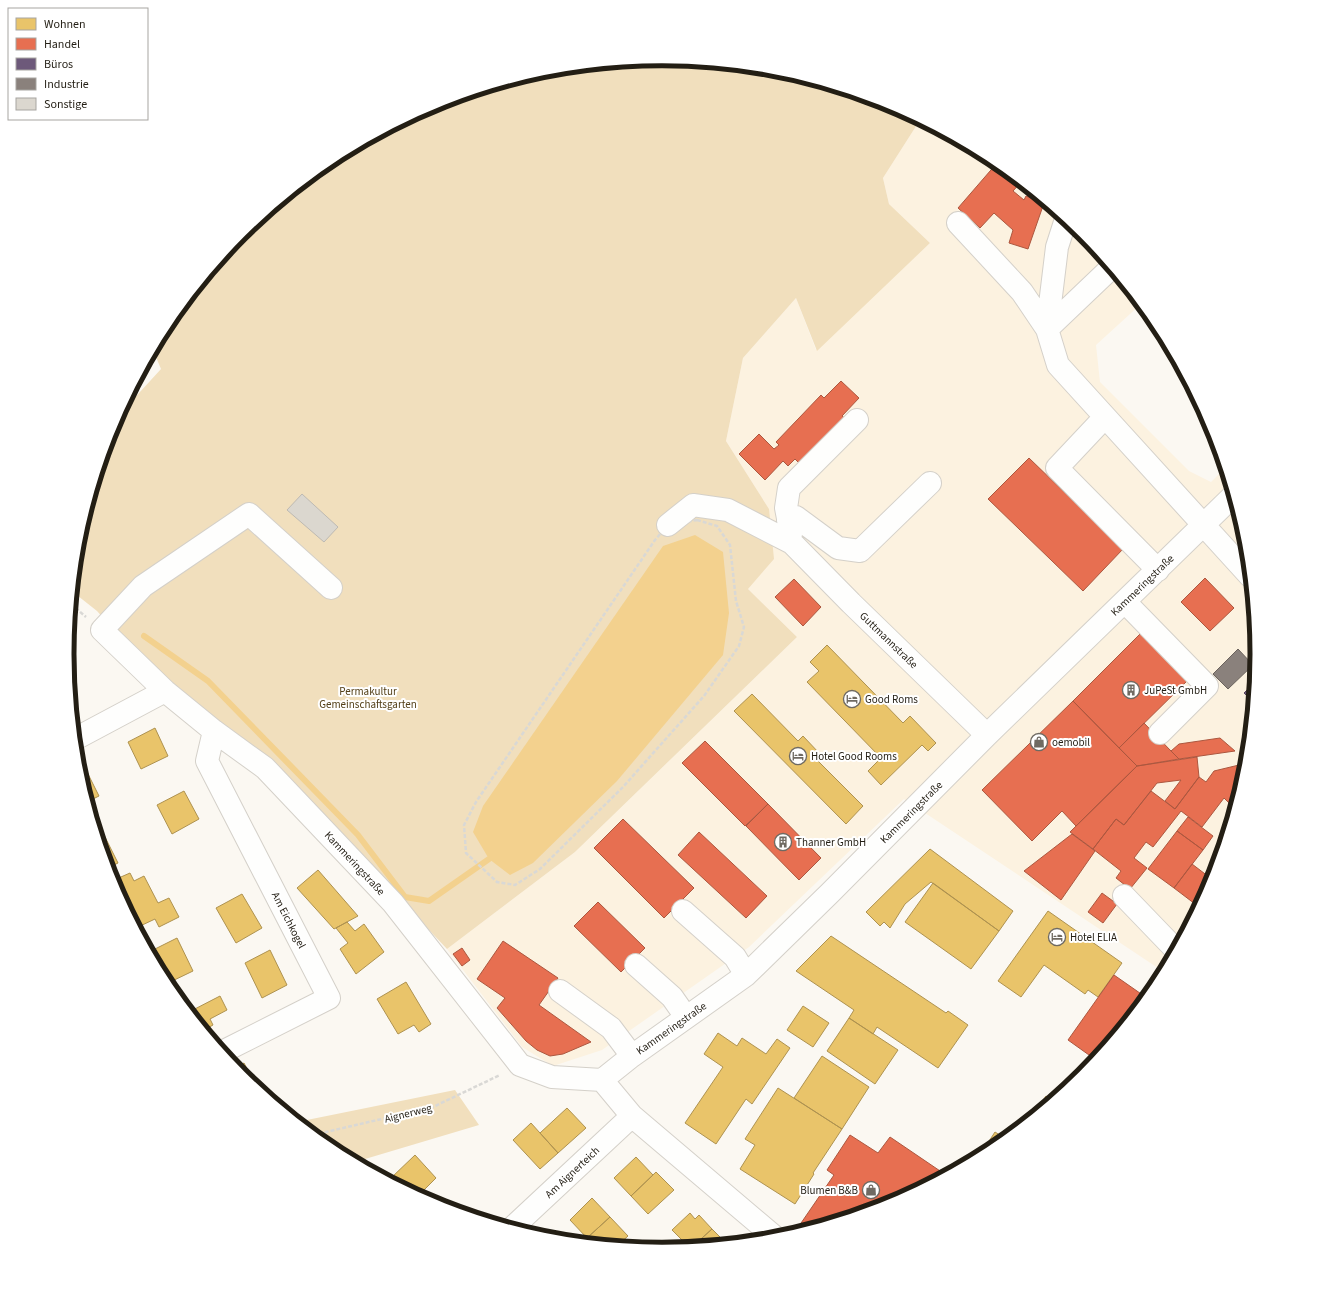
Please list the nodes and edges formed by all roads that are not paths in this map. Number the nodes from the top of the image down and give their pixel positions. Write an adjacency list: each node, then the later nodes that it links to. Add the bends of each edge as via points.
1 (958, 223): 4 (street, via 1022,292)
2 (1064, 225): 4 (street, via 1057,247)
3 (1108, 271): 4 (street)
4 (1047, 329): 5 (street, via 1058,365)
5 (1105, 417): 11 (street); 14 (street, via 1057,468)
6 (857, 420): 9 (street, via 789,488 786,508)
7 (930, 483): 9 (street, via 860,552 838,548 796,517)
8 (1229, 500): 11 (street, Kammeringstraße)
9 (788, 520): 12 (street)
10 (668, 525): 12 (street, Guttmannstraße, via 693,505 728,510)
11 (1204, 526): 13 (street); 14 (street, Kammeringstraße)
12 (792, 543): 21 (street, Guttmannstraße)
13 (1244, 569)
14 (1158, 570): 16 (street, Kammeringstraße)
15 (331, 588): 17 (street, Kammeringstraße, via 249,514 143,586 102,630)
16 (1125, 602): 19 (street, via 1207,686); 21 (street, Kammeringstraße)
17 (165, 691): 18 (street, Kammeringstraße); 20 (street)
18 (214, 731): 29 (street, Am Eichkogel, via 207,761 329,998); 31 (street, Kammeringstraße, via 265,768 392,903 520,1065 552,1076)
19 (1160, 733)
20 (80, 736)
21 (987, 736): 26 (street, Kammeringstraße)
22 (1124, 896): 24 (street)
23 (683, 911): 26 (street, via 735,957)
24 (1173, 947)
25 (636, 965): 28 (street, via 672,997)
26 (746, 975): 28 (street, Kammeringstraße)
27 (560, 991): 30 (street, via 612,1028)
28 (686, 1017): 30 (street, Kammeringstraße)
29 (226, 1050)
30 (632, 1056): 31 (street, Kammeringstraße)
31 (602, 1080): 32 (street)
32 (632, 1116): 33 (street, Am Aignerteich); 34 (street)
33 (516, 1224)
34 (770, 1233)

